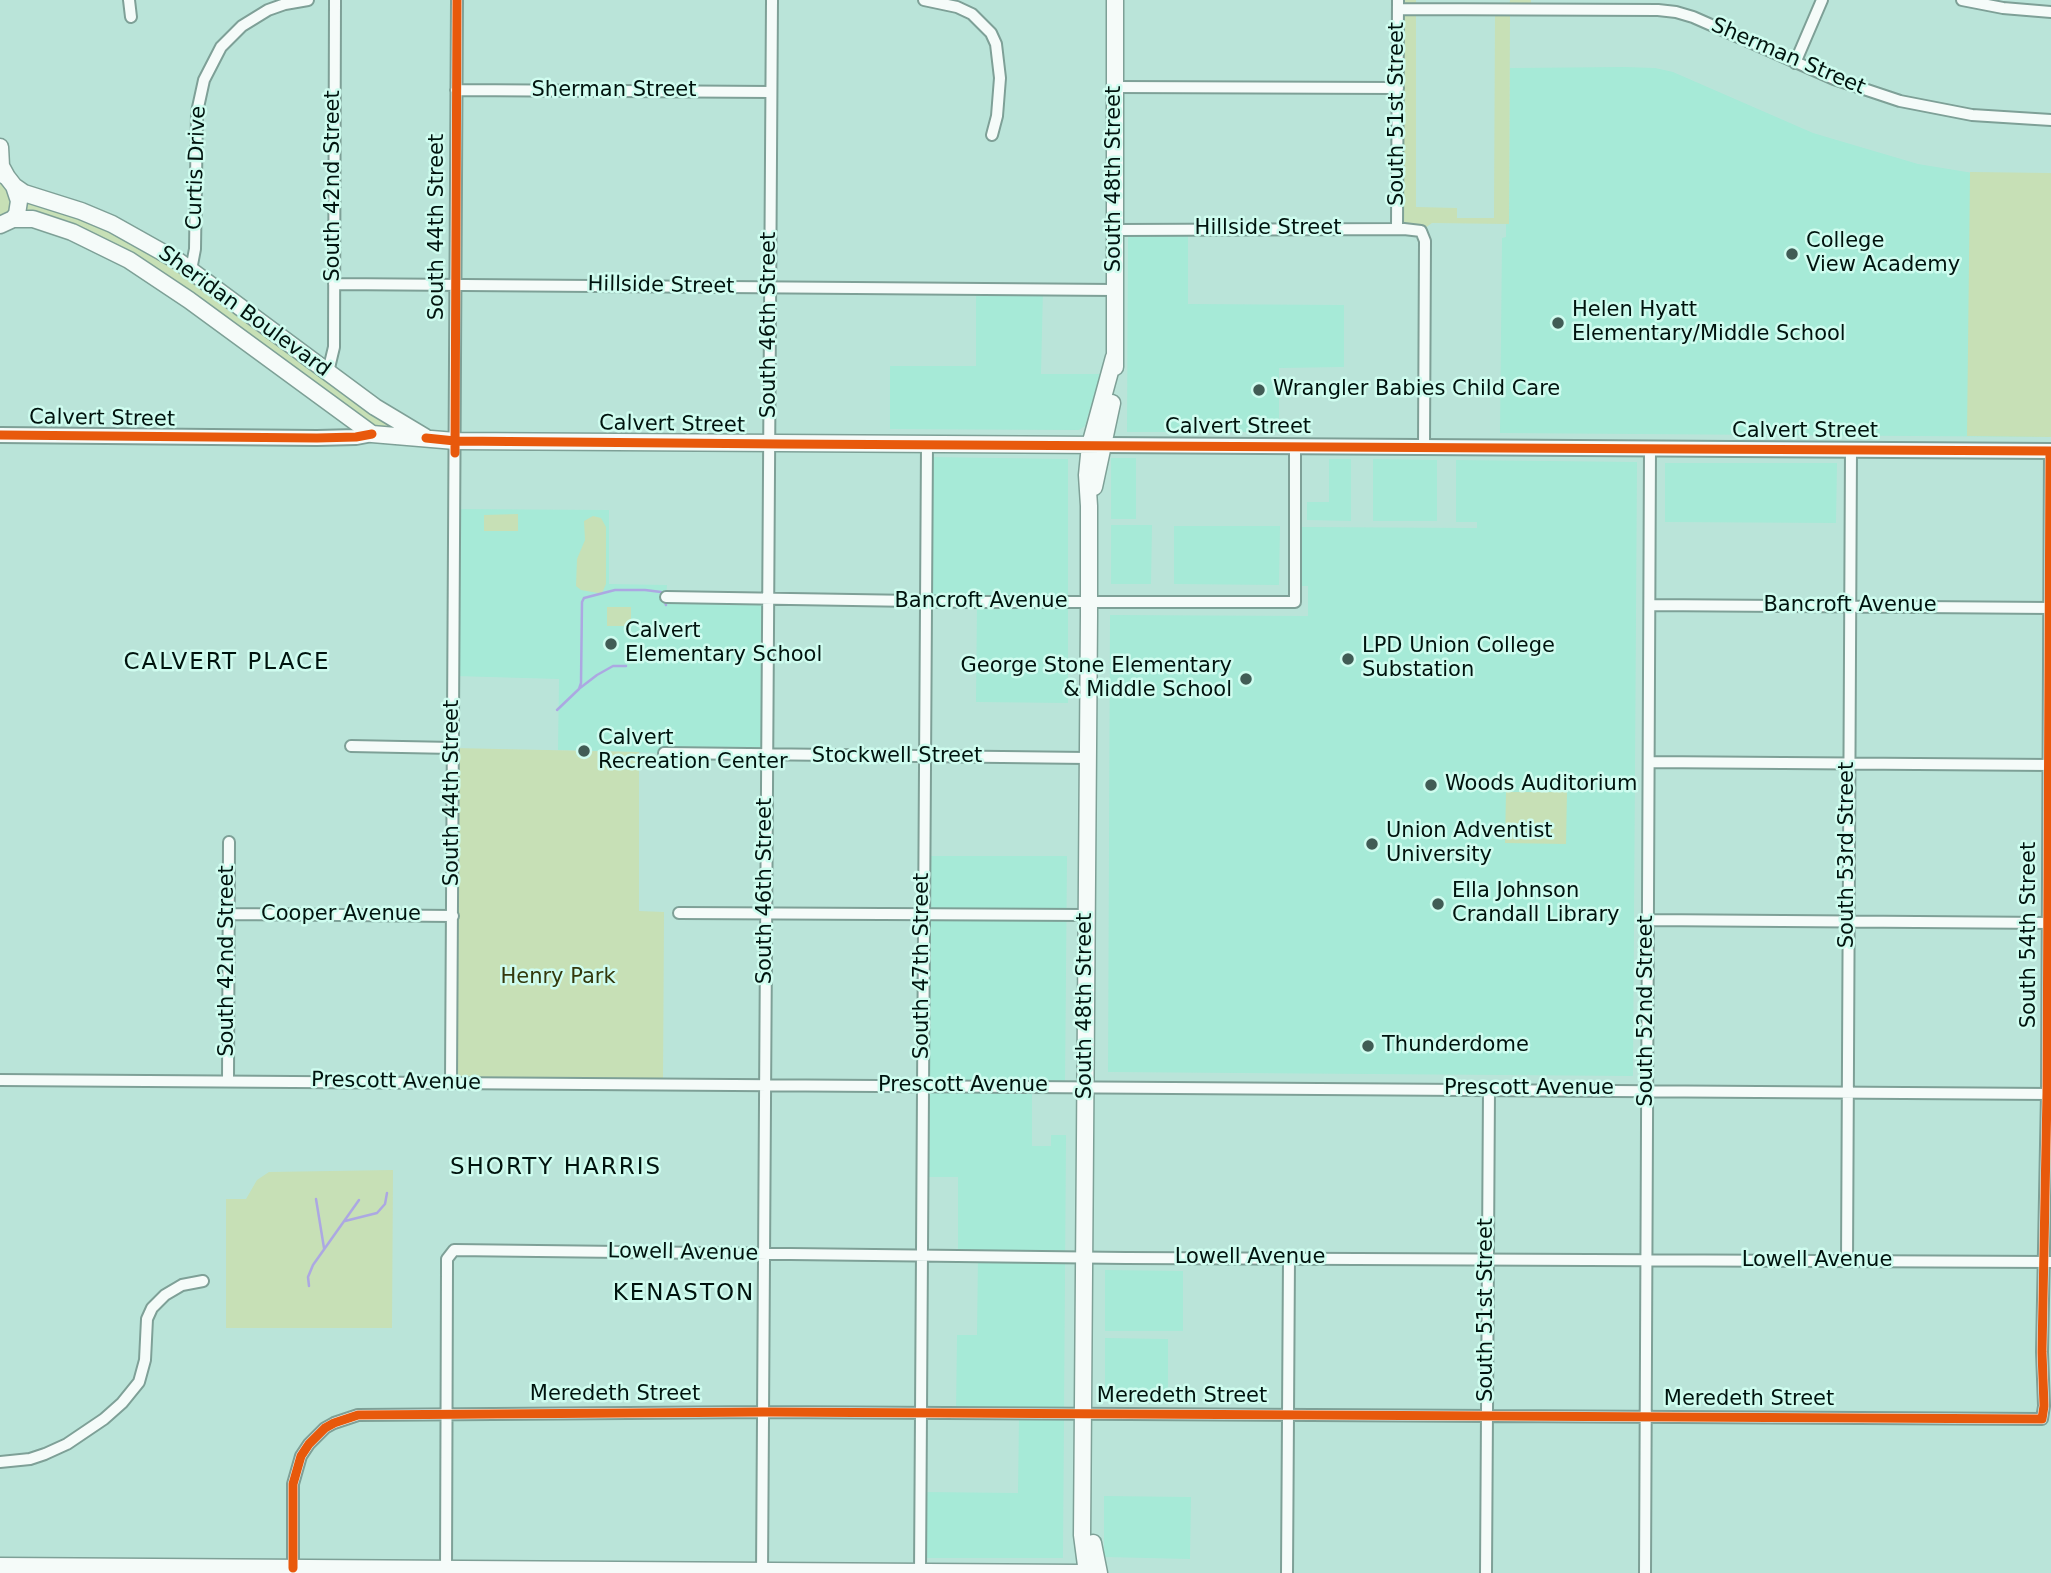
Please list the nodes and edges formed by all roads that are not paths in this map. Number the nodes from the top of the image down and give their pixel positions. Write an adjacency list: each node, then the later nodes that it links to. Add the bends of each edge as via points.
1 (129, 0): 13 (street)
2 (308, 0): 27 (street, Curtis Drive, via 268,10 242,26 221,47 204,80 197,112)
3 (335, 0): 28 (street, South 42nd Street)
4 (457, 0): 17 (street, South 44th Street)
5 (772, 0): 18 (street, South 46th Street)
6 (923, 0): 20 (street, via 972,14 996,44 999,98)
7 (1115, 0): 15 (main road, South 48th Street)
8 (1822, 0): 14 (street)
9 (1962, 0): 12 (street)
10 (1398, 4): 11 (street, Sherman Street); 16 (street, South 51st Street)
11 (1531, 5): 14 (street, Sherman Street, via 1676,12)
12 (2051, 12)
13 (131, 17)
14 (1795, 63): 19 (street, Sherman Street, via 1912,104 1972,115)
15 (1115, 88): 16 (street); 25 (main road, South 48th Street)
16 (1398, 88): 24 (street, South 51st Street)
17 (456, 90): 18 (street, Sherman Street); 29 (street, South 44th Street)
18 (771, 92): 30 (street, South 46th Street)
19 (2051, 120)
20 (992, 135)
21 (0, 147): 22 (main road)
22 (7, 179): 23 (main road, via 19,207); 27 (main road, Sheridan Boulevard, via 24,193 112,224)
23 (5, 226): 33 (main road, Sheridan Boulevard, via 33,219 129,260)
24 (1397, 229): 25 (street, Hillside Street); 26 (street, Hillside Street)
25 (1115, 230): 31 (main road, South 48th Street)
26 (1421, 231): 41 (street, South 51st Street, via 1425,241)
27 (191, 270): 32 (main road, Sheridan Boulevard)
28 (334, 284): 29 (street, Hillside Street); 32 (street, South 42nd Street, via 334,347)
29 (455, 285): 30 (street, Hillside Street); 36 (street, South 44th Street)
30 (770, 288): 31 (street, Hillside Street); 37 (street, South 46th Street)
31 (1115, 290): 39 (main road, South 48th Street, via 1114,396)
32 (328, 372): 35 (main road, Sheridan Boulevard)
33 (372, 434): 34 (street, Calvert Street, via 356,438); 35 (main road, Calvert Street)
34 (0, 435)
35 (426, 438): 36 (main road, Calvert Street)
36 (455, 441): 37 (main road, Calvert Street); 53 (street, South 44th Street)
37 (769, 444): 38 (main road, Calvert Street); 46 (street, South 46th Street)
38 (926, 444): 39 (main road, Calvert Street); 47 (street, South 47th Street)
39 (1097, 445): 40 (street, Calvert Street); 48 (main road, South 48th Street, via 1089,506)
40 (1295, 446): 41 (street, Calvert Street); 48 (street, Bancroft Avenue, via 1295,602)
41 (1424, 446): 42 (street, Calvert Street)
42 (1650, 449): 43 (street, Calvert Street); 49 (street, South 52nd Street)
43 (1851, 449): 44 (street, Calvert Street); 50 (street, South 53rd Street)
44 (2050, 451): 51 (street, South 54th Street)
45 (666, 597): 46 (street, Bancroft Avenue)
46 (768, 600): 47 (street, Bancroft Avenue); 55 (street, South 46th Street)
47 (926, 601): 48 (street, Bancroft Avenue); 56 (street, South 47th Street)
48 (1089, 602): 57 (main road, South 48th Street)
49 (1650, 605): 50 (street, Bancroft Avenue); 58 (street, South 52nd Street)
50 (1850, 606): 51 (street, Bancroft Avenue); 59 (street, South 53rd Street)
51 (2050, 608): 60 (street, South 54th Street)
52 (351, 746): 53 (street)
53 (453, 748): 67 (street, South 44th Street)
54 (664, 753): 55 (street, Stockwell Street)
55 (767, 756): 56 (street, Stockwell Street); 63 (street, South 46th Street)
56 (925, 757): 57 (street, Stockwell Street); 64 (street, South 47th Street)
57 (1087, 758): 66 (main road, South 48th Street)
58 (1649, 762): 59 (street); 68 (street, South 52nd Street)
59 (1849, 764): 60 (street); 69 (street, South 53rd Street)
60 (2050, 765): 70 (street, South 54th Street)
61 (229, 842): 65 (street, South 42nd Street)
62 (679, 913): 63 (street)
63 (766, 913): 64 (street); 74 (street, South 46th Street)
64 (923, 914): 66 (street); 75 (street, South 47th Street)
65 (228, 915): 67 (street, Cooper Avenue); 72 (street, South 42nd Street)
66 (1086, 915): 76 (main road, South 48th Street)
67 (453, 916): 73 (street, South 44th Street)
68 (1648, 920): 69 (street); 78 (street, South 52nd Street)
69 (1847, 921): 70 (street); 79 (street, South 53rd Street)
70 (2050, 923): 80 (street, South 54th Street)
71 (0, 1080): 72 (street, Prescott Avenue)
72 (228, 1080): 73 (street, Prescott Avenue)
73 (451, 1083): 74 (street, Prescott Avenue)
74 (765, 1084): 75 (street, Prescott Avenue); 81 (street, South 46th Street)
75 (922, 1085): 76 (street, Prescott Avenue); 82 (street, South 47th Street)
76 (1086, 1087): 77 (street, Prescott Avenue); 83 (main road, South 48th Street)
77 (1489, 1089): 78 (street, Prescott Avenue); 85 (street, South 51st Street)
78 (1647, 1090): 79 (street, Prescott Avenue); 86 (street, South 52nd Street)
79 (1846, 1092): 80 (street, Prescott Avenue); 87 (street, South 53rd Street)
80 (2049, 1093): 88 (street, South 54th Street)
81 (764, 1254): 82 (street, Lowell Avenue); 90 (street, South 46th Street); 91 (street, Lowell Avenue, via 462,1250 450,1254)
82 (921, 1255): 83 (street, Lowell Avenue); 92 (street, South 47th Street)
83 (1084, 1257): 84 (street, Lowell Avenue); 93 (main road, South 48th Street)
84 (1289, 1258): 85 (street, Lowell Avenue); 94 (street)
85 (1488, 1259): 86 (street, Lowell Avenue); 95 (street, South 51st Street)
86 (1647, 1260): 87 (street, Lowell Avenue); 96 (street, South 52nd Street)
87 (1847, 1261): 88 (street, Lowell Avenue)
88 (2048, 1262): 97 (street, South 54th Street)
89 (203, 1281): 98 (street, via 182,1285 152,1308 139,1382 122,1403 67,1444 30,1459)
90 (763, 1412): 91 (street, Meredeth Street); 92 (street, Meredeth Street); 104 (street, South 46th Street)
91 (448, 1413): 101 (street, Meredeth Street, via 358,1415 325,1428 309,1444 296,1469); 102 (street)
92 (920, 1413): 93 (street, Meredeth Street); 106 (street, South 47th Street)
93 (1083, 1413): 94 (street, Meredeth Street); 99 (main road, South 48th Street)
94 (1288, 1415): 95 (street, Meredeth Street); 110 (street)
95 (1487, 1416): 96 (street, Meredeth Street); 111 (street, South 51st Street)
96 (1646, 1417): 97 (street, Meredeth Street); 112 (street, South 52nd Street)
97 (2042, 1419)
98 (0, 1462)
99 (1084, 1506): 108 (main road, South 48th Street); 109 (main road, South 48th Street)
100 (0, 1566): 101 (main road)
101 (293, 1568): 102 (main road)
102 (446, 1571): 103 (main road)
103 (625, 1572): 104 (main road)
104 (762, 1572): 105 (main road)
105 (902, 1572): 106 (main road)
106 (920, 1572): 107 (main road)
107 (1081, 1573)
108 (1087, 1573)
109 (1099, 1573)
110 (1287, 1573)
111 (1486, 1573)
112 (1645, 1573)

